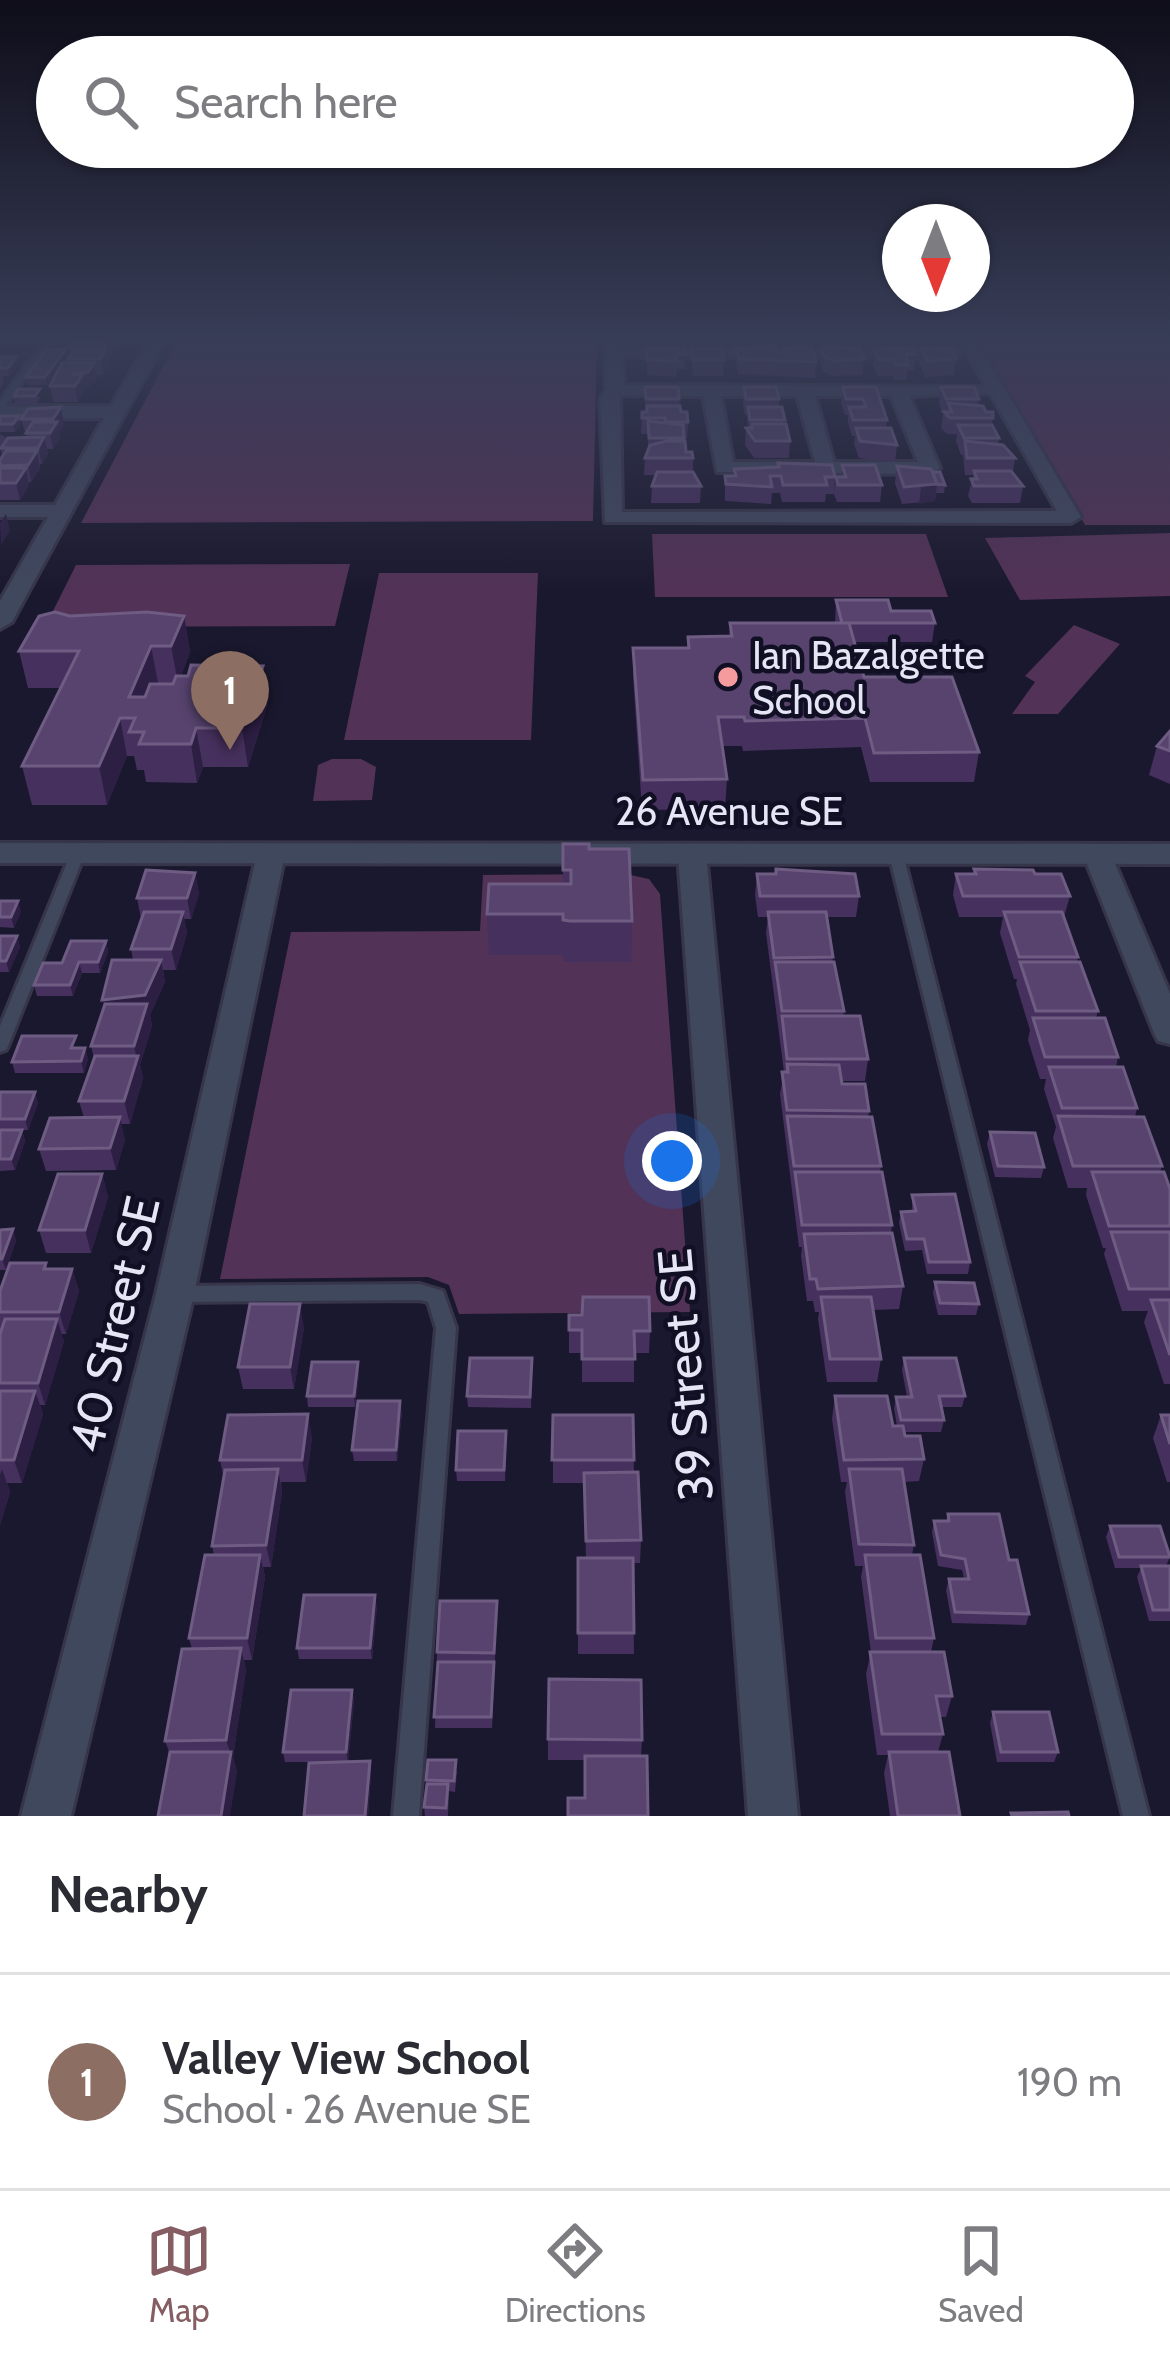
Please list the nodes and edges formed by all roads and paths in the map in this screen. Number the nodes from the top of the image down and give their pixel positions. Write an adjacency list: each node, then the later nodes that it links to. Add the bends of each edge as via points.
1 (109, 425): 9 (street)
2 (610, 425): 6 (street, via 612,518 1071,517)
3 (717, 425): 7 (street, via 724,468)
4 (814, 425): 7 (street)
5 (912, 425): 7 (street, via 930,468)
6 (1020, 425)
7 (826, 468)
8 (0, 511): 9 (street)
9 (63, 511): 10 (street)
10 (11, 585): 11 (street)
11 (0, 622)
12 (0, 853): 13 (street, 26 Avenue SE)
13 (78, 853): 14 (street, 26 Avenue SE); 20 (lane)
14 (271, 854): 15 (street, 26 Avenue SE); 21 (street, 40 Street SE)
15 (692, 854): 16 (street, 26 Avenue SE); 24 (street, 39 Street SE)
16 (896, 854): 17 (street, 26 Avenue SE); 25 (lane)
17 (1097, 854): 18 (street, 26 Avenue SE); 19 (street)
18 (1170, 854)
19 (1170, 1033)
20 (0, 1046)
21 (176, 1294): 22 (street, 40 Street SE); 23 (lane, via 436,1297 446,1328)
22 (46, 1816)
23 (406, 1816)
24 (773, 1816)
25 (1136, 1816)

